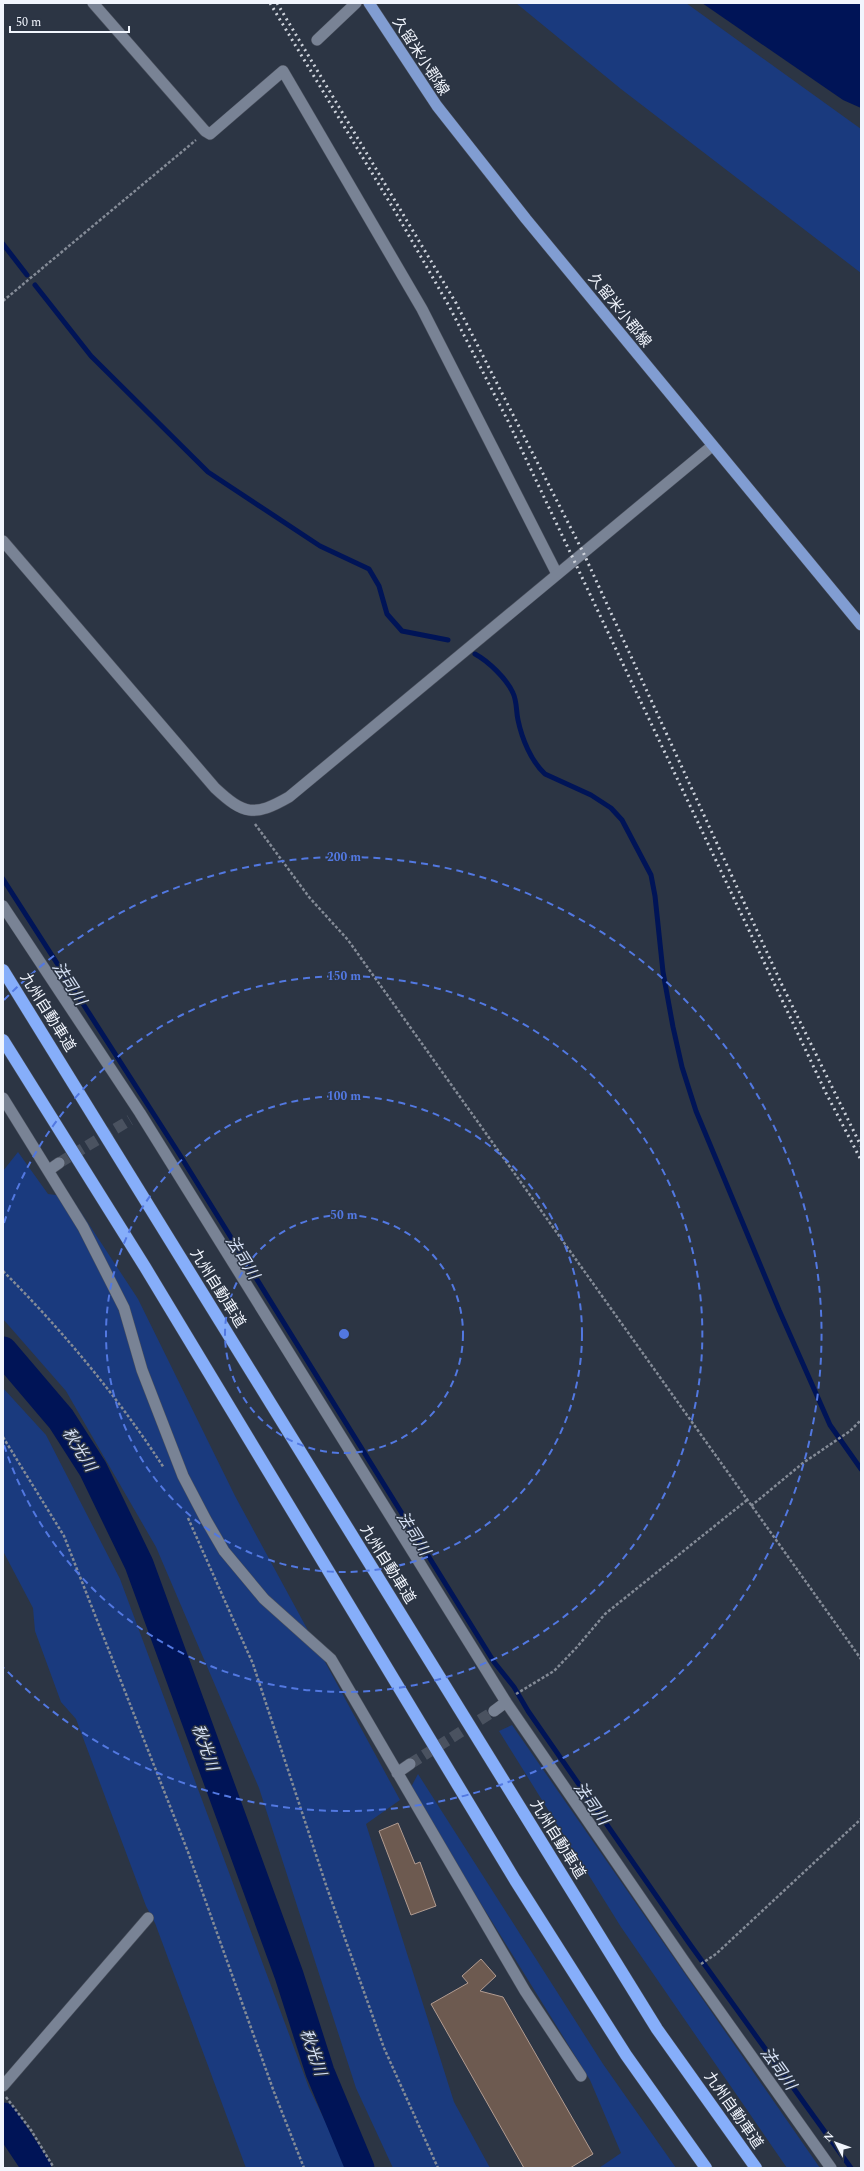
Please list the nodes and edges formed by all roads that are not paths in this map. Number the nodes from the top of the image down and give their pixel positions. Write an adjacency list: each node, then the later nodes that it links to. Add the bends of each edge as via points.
1 (93, 3): 7 (street, via 205,132 210,134 283,71 422,309)
2 (356, 3): 4 (street)
3 (369, 3): 5 (main road, 久留米小郡線, via 437,106)
4 (316, 40)
5 (712, 446): 7 (street); 8 (main road, 久留米小郡線)
6 (3, 541): 7 (street, via 215,788 233,805 245,811 272,806 289,797)
7 (557, 574)
8 (861, 625)
9 (3, 906): 13 (street)
10 (3, 970): 25 (highway, 九州自動車道, via 657,2029)
11 (3, 1040): 24 (highway, via 149,1274 515,1880 626,2055)
12 (3, 1098): 16 (street)
13 (140, 1113): 14 (street); 17 (street)
14 (130, 1120)
15 (59, 1164): 16 (street)
16 (49, 1170): 20 (street, via 83,1227 124,1308 142,1370 183,1476 206,1520 224,1551 264,1599 331,1659)
17 (510, 1699): 18 (street); 26 (street, via 691,1971)
18 (494, 1711)
19 (410, 1764): 20 (street)
20 (397, 1773): 22 (street, via 525,1991)
21 (148, 1918): 23 (street)
22 (581, 2076)
23 (3, 2086)
24 (706, 2168)
25 (756, 2168)
26 (831, 2168)

